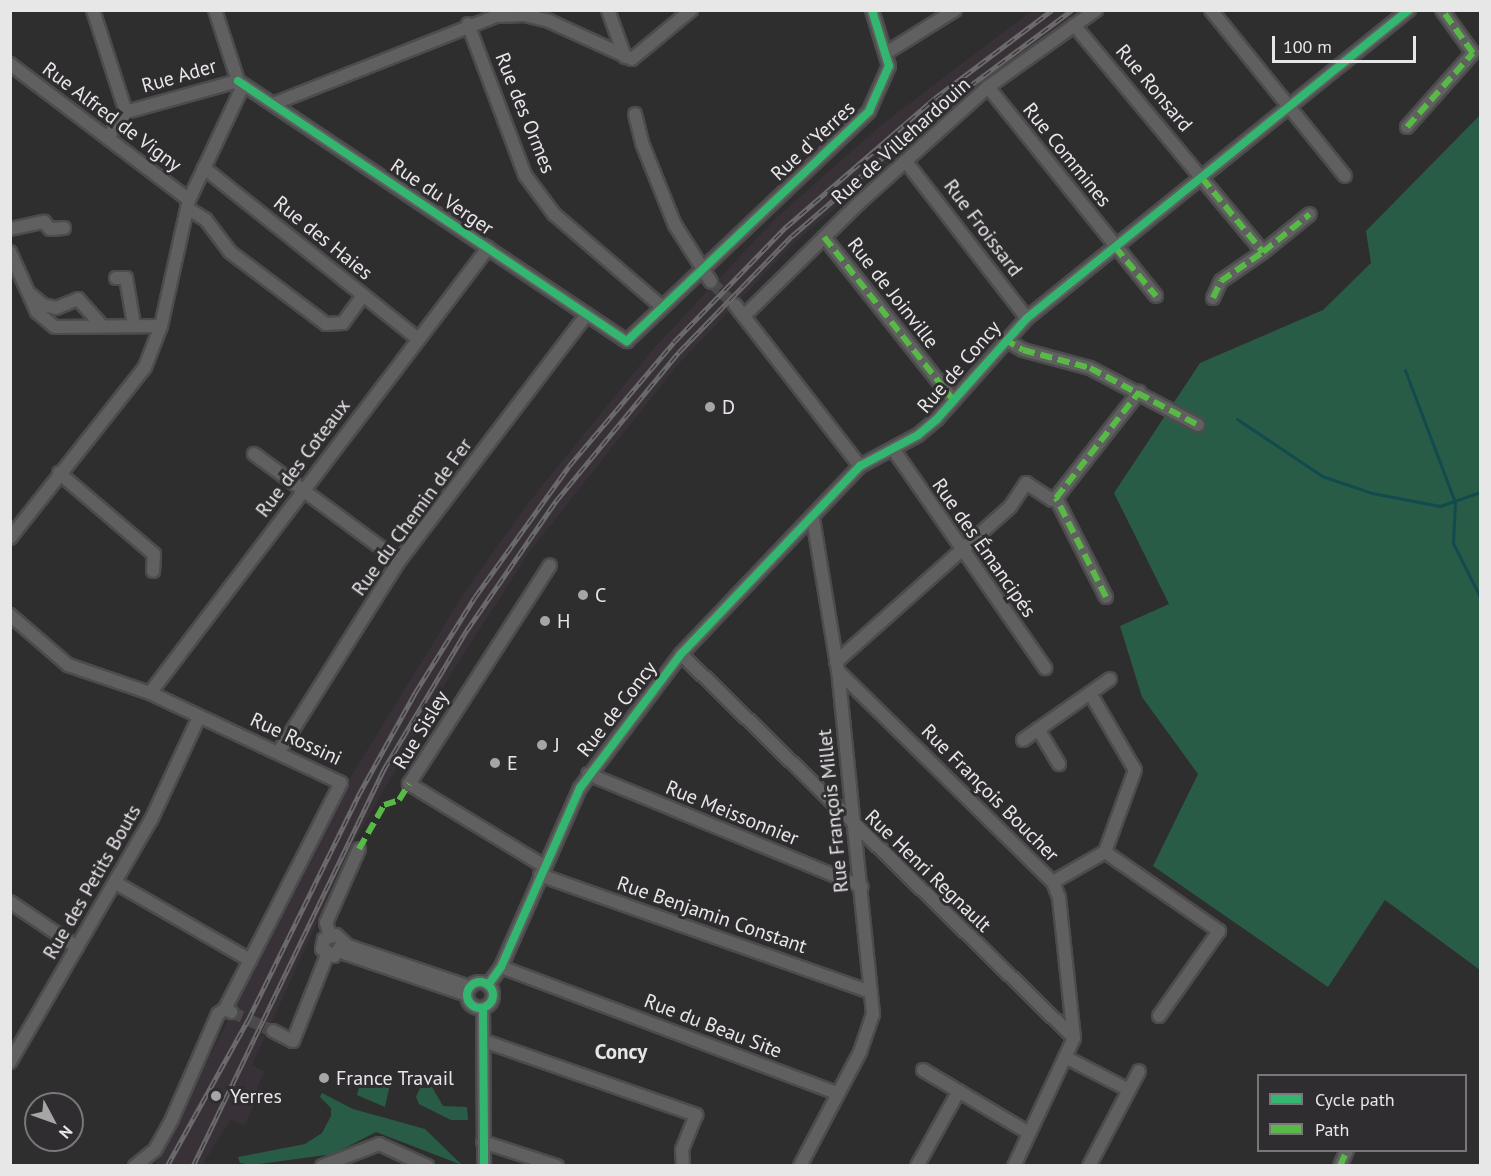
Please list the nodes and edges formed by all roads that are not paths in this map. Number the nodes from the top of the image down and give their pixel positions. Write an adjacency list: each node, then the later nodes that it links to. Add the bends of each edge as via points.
1 (93, 10): 20 (street)
2 (215, 10): 16 (street)
3 (608, 10): 14 (street)
4 (691, 10): 14 (street)
5 (872, 10): 13 (street, Rue d'Yerres)
6 (955, 10): 13 (street)
7 (1096, 10): 12 (street, Rue de Villehardouin)
8 (1211, 10): 19 (street)
9 (1442, 10): 22 (street, via 1473,53)
10 (1404, 12): 19 (street, Rue de Concy)
11 (468, 24): 14 (street, via 524,15 549,21); 18 (street); 45 (street, Rue des Ormes, via 525,175 554,214)
12 (1074, 25): 17 (street, Rue de Villehardouin); 27 (street, Rue Ronsard)
13 (886, 53): 37 (street, Rue d'Yerres, via 889,66 869,111)
14 (629, 58)
15 (10, 64): 23 (street, Rue Alfred de Vigny)
16 (238, 81): 18 (street, Rue du Verger); 20 (street, Rue Ader); 25 (street, via 241,90)
17 (988, 87): 24 (street, Rue de Villehardouin); 33 (street, Rue Commines)
18 (273, 104): 34 (street, Rue du Verger)
19 (1290, 106): 26 (street); 27 (street, Rue de Concy)
20 (126, 112): 23 (street, Rue Ader)
21 (635, 114): 37 (street, via 675,225)
22 (1407, 127)
23 (108, 137): 28 (street, Rue Alfred de Vigny)
24 (907, 163): 32 (street, Rue de Villehardouin); 48 (street, Rue Froissard)
25 (204, 168): 28 (street); 41 (street, Rue des Haies)
26 (1345, 176)
27 (1202, 178): 33 (street, Rue de Concy); 35 (street, Rue Ronsard)
28 (188, 204): 41 (street, Rue Alfred de Vigny, via 206,220 230,252 326,324 343,323); 51 (street)
29 (1310, 214): 35 (street)
30 (64, 228): 31 (street, via 50,229 41,216)
31 (10, 229)
32 (824, 237): 47 (street, Rue de Villehardouin); 56 (street, Rue de Joinville)
33 (1115, 247): 42 (street, Rue Commines); 48 (street, Rue de Concy)
34 (488, 248): 46 (street, Rue du Verger); 52 (street, Rue des Coteaux)
35 (1263, 252): 43 (street, via 1221,281)
36 (12, 261): 40 (street)
37 (701, 269): 39 (street); 45 (street, Rue d'Yerres)
38 (116, 278): 49 (street, via 126,278)
39 (711, 282)
40 (23, 287): 50 (street, via 37,312 55,327); 50 (street, via 44,305 56,308 78,299)
41 (363, 295): 52 (street, Rue des Haies)
42 (1156, 296)
43 (1214, 298)
44 (735, 305): 47 (street)
45 (662, 307): 54 (street, Rue d'Yerres)
46 (587, 314): 54 (street, Rue du Verger); 67 (street, Rue du Chemin de Fer)
47 (745, 315): 60 (street)
48 (1027, 318): 53 (street, Rue de Concy)
49 (134, 325): 50 (street); 51 (street)
50 (102, 326)
51 (161, 326): 61 (street, via 145,367)
52 (418, 339): 62 (street, Rue des Coteaux)
53 (1004, 339): 55 (street, via 1023,350 1090,368); 56 (street, Rue de Concy)
54 (627, 341)
55 (1139, 392): 57 (street); 63 (street)
56 (953, 400): 58 (street, Rue de Concy, via 928,428)
57 (1198, 425)
58 (893, 449): 60 (street, Rue de Concy); 66 (street, Rue des Émancipés)
59 (254, 454): 62 (street)
60 (860, 466): 64 (street, Rue de Concy)
61 (58, 473): 65 (street); 69 (street, via 154,554)
62 (303, 491): 67 (street); 76 (street, Rue des Coteaux)
63 (1056, 498): 66 (street, via 1052,500 1026,483 1010,507); 70 (street)
64 (813, 519): 72 (street, Rue de Concy); 73 (street, Rue François Millet)
65 (10, 538)
66 (961, 549): 73 (street); 74 (street, Rue des Émancipés)
67 (399, 561): 81 (street, Rue du Chemin de Fer)
68 (550, 565): 87 (street, Rue Sisley, via 409,784)
69 (153, 571)
70 (1106, 597)
71 (10, 615): 76 (street, Rue Rossini, via 68,665)
72 (681, 654): 83 (street, Rue de Concy); 84 (street, Rue Henri Regnault)
73 (837, 666): 84 (street, Rue François Millet); 88 (street, Rue François Boucher)
74 (1045, 668)
75 (1110, 679): 77 (street)
76 (150, 693): 78 (street, Rue Rossini)
77 (1090, 693): 79 (street); 86 (street, via 1135,770)
78 (199, 717): 81 (street, Rue Rossini); 89 (street, Rue des Petits Bouts)
79 (1038, 729): 80 (street); 82 (street)
80 (1023, 740)
81 (280, 750): 96 (street, Rue Rossini, via 337,777 342,788)
82 (1059, 764)
83 (588, 774): 87 (street, Rue de Concy); 90 (street, Rue Meissonnier)
84 (852, 824): 90 (street, Rue François Millet); 104 (street, Rue Henri Regnault)
85 (359, 849): 92 (street, via 326,923)
86 (1105, 852): 88 (street); 102 (street, via 1219,931)
87 (542, 871): 97 (street, Rue de Concy); 100 (street, Rue Benjamin Constant)
88 (1053, 882): 104 (street, Rue François Boucher, via 1059,898)
89 (117, 883): 93 (street, Rue des Petits Bouts); 96 (street)
90 (861, 887): 100 (street, Rue François Millet)
91 (10, 902): 93 (street)
92 (330, 935): 94 (street); 95 (street, via 322,945)
93 (78, 947): 106 (street, Rue des Petits Bouts)
94 (342, 948): 95 (street); 99 (street)
95 (327, 955): 103 (street, via 293,1041)
96 (250, 960): 117 (street, Rue Rossini, via 228,1010 213,1025 155,1150)
97 (501, 967): 98 (street, Rue de Concy); 113 (street, Rue du Beau Site)
98 (488, 985): 99 (street, via 481,982); 101 (street, Rue de Concy, via 493,1000)
99 (468, 991): 101 (street, via 474,1006)
100 (871, 992): 113 (street, Rue François Millet, via 869,1030)
101 (483, 1008): 105 (street, Rue de Concy)
102 (1159, 1016)
103 (273, 1031)
104 (1074, 1038): 107 (street)
105 (484, 1041): 115 (street, Rue de Concy); 122 (street, via 696,1115 682,1150)
106 (15, 1045): 108 (street, Rue des Petits Bouts)
107 (1065, 1057): 111 (street); 114 (street)
108 (10, 1062)
109 (923, 1070): 112 (street)
110 (1139, 1071): 111 (street)
111 (1129, 1090): 126 (street)
112 (959, 1091): 114 (street); 124 (street)
113 (836, 1093): 123 (street)
114 (1029, 1133): 125 (street)
115 (483, 1142): 120 (street, Rue de Concy); 121 (street)
116 (1346, 1152): 127 (street)
117 (135, 1166)
118 (322, 1166): 119 (street, via 379,1144)
119 (427, 1166)
120 (483, 1166)
121 (556, 1166)
122 (683, 1166)
123 (800, 1166)
124 (917, 1166)
125 (1014, 1166)
126 (1089, 1166)
127 (1340, 1166)

